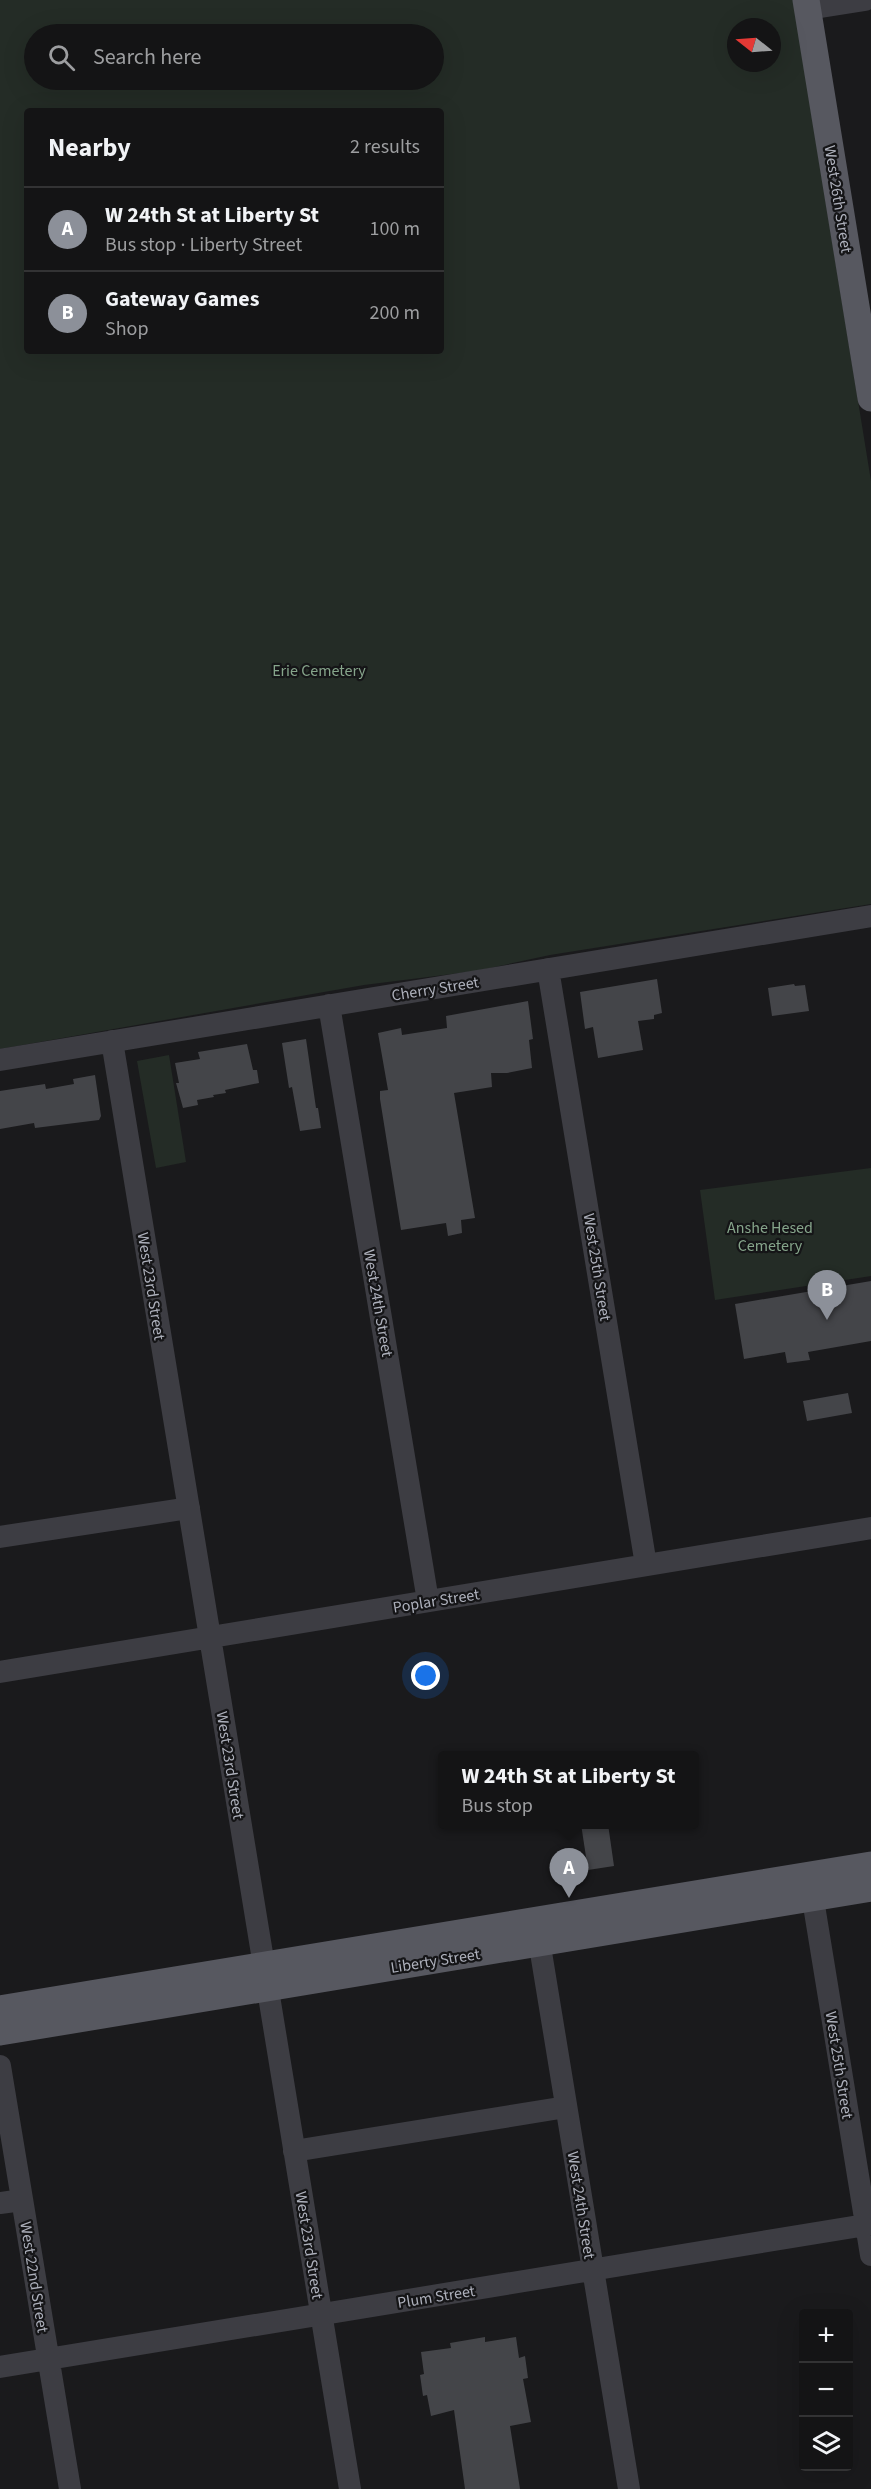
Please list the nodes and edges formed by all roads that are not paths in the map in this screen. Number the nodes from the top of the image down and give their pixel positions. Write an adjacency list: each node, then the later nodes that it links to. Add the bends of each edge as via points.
1 (865, 0): 2 (street)
2 (807, 5): 3 (main road, West 26th Street)
3 (871, 398)
4 (871, 916): 5 (street, Cherry Street)
5 (548, 969): 6 (street, Cherry Street); 12 (street, West 25th Street)
6 (329, 1005): 7 (street, Cherry Street); 13 (street, West 24th Street)
7 (112, 1041): 8 (street, Cherry Street); 9 (street, West 23rd Street)
8 (0, 1060)
9 (189, 1508): 11 (street); 14 (street, West 23rd Street)
10 (871, 1528): 12 (street, Poplar Street)
11 (0, 1537)
12 (646, 1565): 13 (street, Poplar Street)
13 (428, 1601): 14 (street, Poplar Street)
14 (210, 1637): 15 (street, Poplar Street); 20 (street, West 23rd Street)
15 (0, 1672)
16 (871, 1865): 17 (main road, Liberty Street)
17 (811, 1887): 18 (main road, Liberty Street); 19 (main road, Liberty Street); 27 (street, West 25th Street)
18 (871, 1888)
19 (537, 1932): 20 (main road, Liberty Street); 24 (street, West 24th Street)
20 (266, 1977): 21 (main road, Liberty Street); 22 (main road, Liberty Street); 25 (street, West 23rd Street)
21 (0, 2009)
22 (0, 2032)
23 (0, 2066): 26 (street, West 22nd Street)
24 (566, 2107): 25 (street); 29 (street, West 24th Street)
25 (294, 2151): 30 (street, West 23rd Street)
26 (11, 2201): 31 (street, West 22nd Street)
27 (868, 2224): 28 (street, West 25th Street); 29 (street, Plum Street)
28 (871, 2255)
29 (593, 2270): 30 (street, Plum Street); 35 (street, West 24th Street)
30 (321, 2314): 31 (street, Plum Street); 34 (street, West 23rd Street)
31 (48, 2359): 32 (street, Plum Street); 33 (street, West 22nd Street)
32 (0, 2367)
33 (70, 2489)
34 (350, 2489)
35 (629, 2489)

